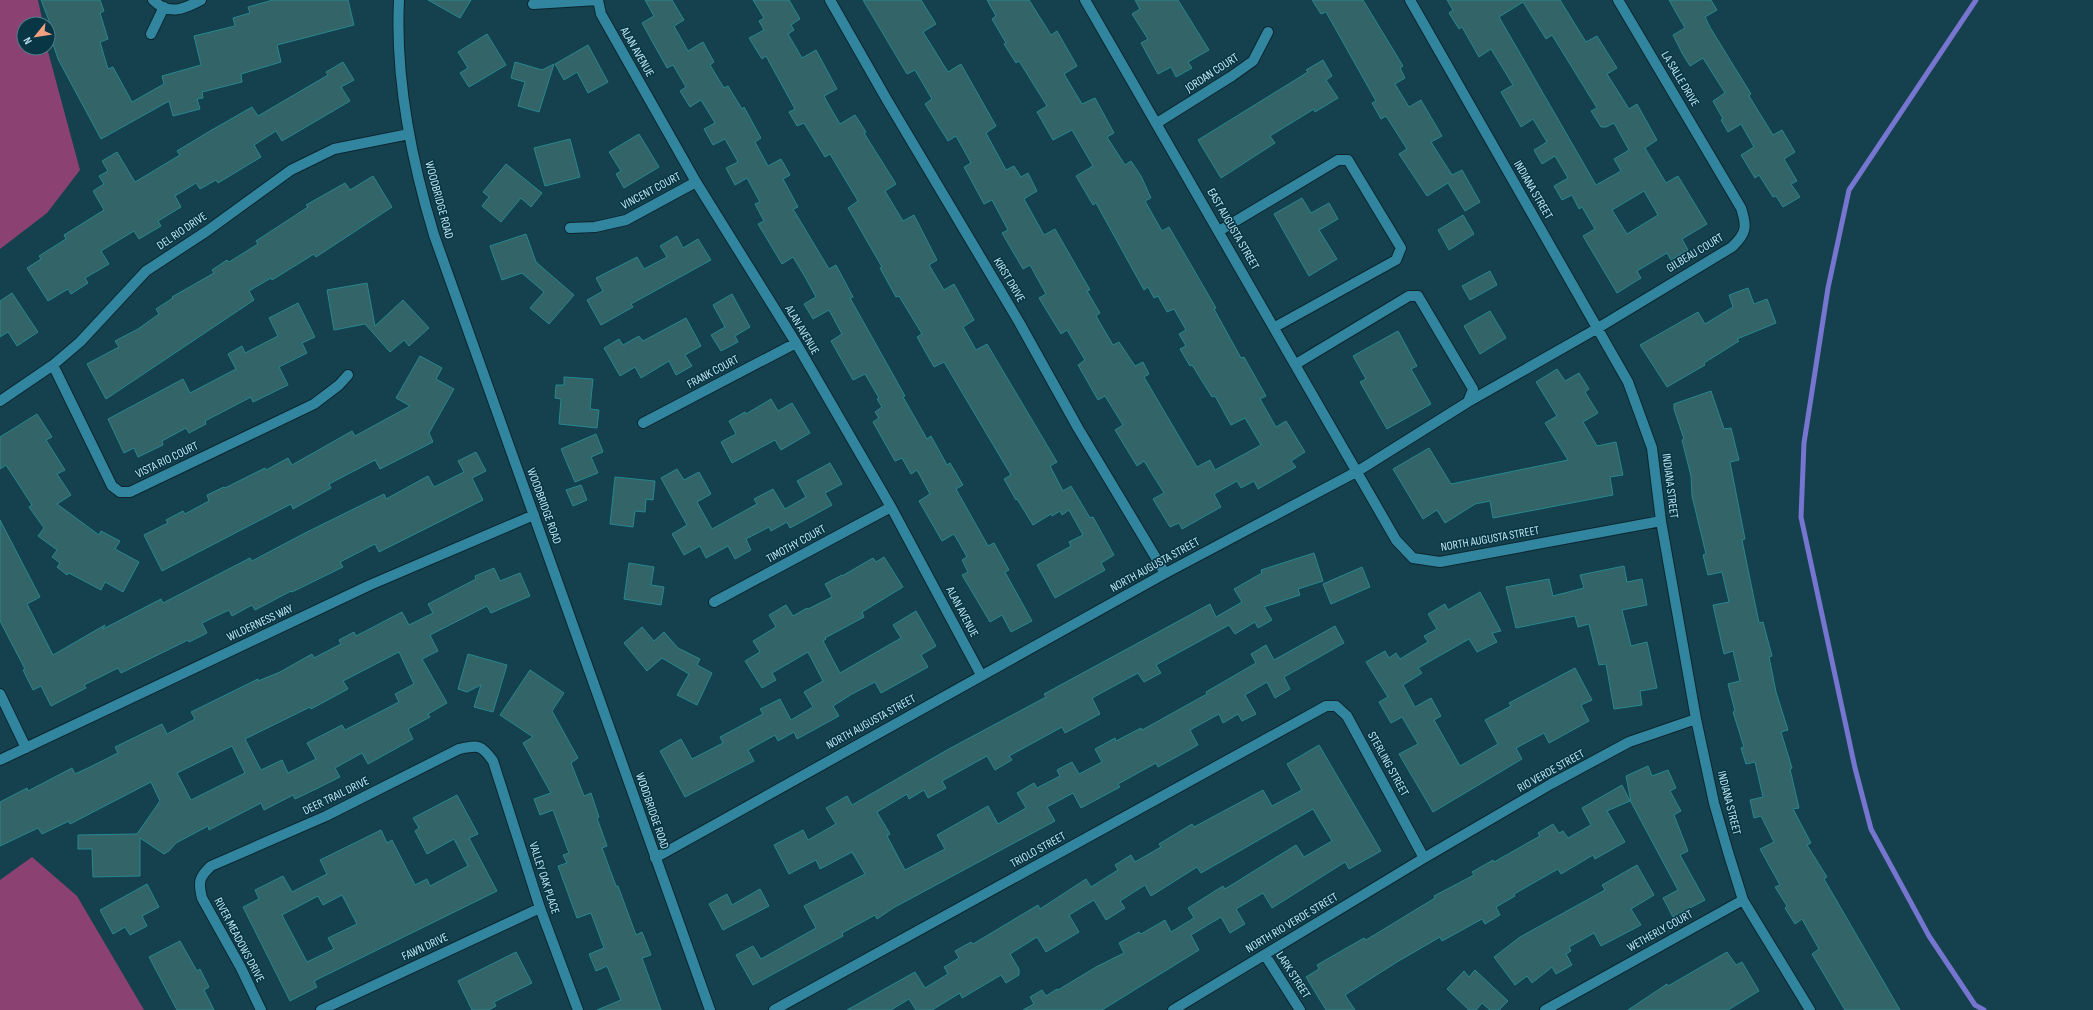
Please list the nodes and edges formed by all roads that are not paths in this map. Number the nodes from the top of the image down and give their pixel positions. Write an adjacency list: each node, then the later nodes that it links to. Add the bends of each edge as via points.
1 (153, 0): 10 (street)
2 (202, 0): 10 (street, via 180,10)
3 (399, 0): 14 (street, WOODBRIDGE ROAD, via 401,68)
4 (598, 0): 9 (street); 16 (street, ALAN AVENUE, via 601,14)
5 (830, 0): 32 (street, KIRST DRIVE)
6 (1085, 0): 13 (street, EAST AUGUSTA STREET)
7 (1410, 0): 20 (street, INDIANA STREET)
8 (1618, 0): 15 (street, LA SALLE DRIVE)
9 (533, 4)
10 (164, 7): 12 (street)
11 (1268, 32): 13 (street, JORDAN COURT, via 1253,61)
12 (151, 34)
13 (1156, 123): 18 (street, EAST AUGUSTA STREET)
14 (409, 134): 23 (street, DEL RIO DRIVE, via 334,148 291,170 207,231 146,270 80,342); 30 (street, WOODBRIDGE ROAD, via 434,235)
15 (1720, 171): 20 (street, GILBEAU COURT, via 1741,208 1746,223 1742,238 1732,247)
16 (696, 182): 17 (street, VINCENT COURT, via 626,220 595,227); 21 (street, ALAN AVENUE)
17 (570, 228)
18 (1219, 231): 19 (street, EAST AUGUSTA STREET); 19 (street, via 1338,160 1348,160 1401,248 1396,260)
19 (1275, 327): 22 (street, EAST AUGUSTA STREET)
20 (1598, 328): 26 (street, GILBEAU COURT); 31 (street, INDIANA STREET, via 1628,382 1652,448)
21 (796, 343): 27 (street, FRANK COURT); 29 (street, ALAN AVENUE)
22 (1296, 364): 26 (street, via 1409,296 1418,296 1472,389); 28 (street, EAST AUGUSTA STREET)
23 (53, 365): 24 (street, VISTA RIO COURT, via 112,486 120,492 130,492 314,404); 25 (street, DEL RIO DRIVE)
24 (348, 375)
25 (0, 401)
26 (1468, 402): 28 (street, GILBEAU COURT)
27 (643, 424)
28 (1358, 471): 31 (street, NORTH AUGUSTA STREET, via 1396,540 1413,558 1440,562); 32 (street, NORTH AUGUSTA STREET)
29 (890, 507): 33 (street, TIMOTHY COURT); 34 (street, ALAN AVENUE)
30 (534, 515): 38 (street, WILDERNESS WAY, via 370,585); 41 (street, WOODBRIDGE ROAD)
31 (1661, 521): 37 (street, INDIANA STREET)
32 (1164, 574): 34 (street, NORTH AUGUSTA STREET)
33 (714, 602)
34 (981, 675): 41 (street, NORTH AUGUSTA STREET)
35 (0, 694): 38 (street)
36 (1315, 712): 42 (street, STERLING STREET, via 1326,706 1336,706 1347,716); 51 (street, TRIOLO STREET)
37 (1696, 719): 42 (street, RIO VERDE STREET, via 1629,742); 44 (street, INDIANA STREET, via 1714,803)
38 (26, 748): 40 (street, WILDERNESS WAY)
39 (488, 753): 43 (street, DEER TRAIL DRIVE, via 484,748 476,746 459,749 326,816 211,866 201,875); 45 (street, VALLEY OAK PLACE, via 493,761)
40 (0, 760)
41 (655, 858): 50 (street, WOODBRIDGE ROAD)
42 (1424, 858): 46 (street, NORTH RIO VERDE STREET)
43 (200, 881): 47 (street, RIVER MEADOWS DRIVE, via 202,898)
44 (1743, 900): 54 (street, WETHERLY COURT); 55 (street, INDIANA STREET)
45 (540, 908): 48 (street, FAWN DRIVE); 49 (street, VALLEY OAK PLACE)
46 (1265, 955): 52 (street, NORTH RIO VERDE STREET); 53 (street, LARK STREET)
47 (261, 1010)
48 (321, 1010)
49 (578, 1010)
50 (710, 1010)
51 (774, 1010)
52 (1173, 1010)
53 (1300, 1010)
54 (1545, 1010)
55 (1810, 1010)

